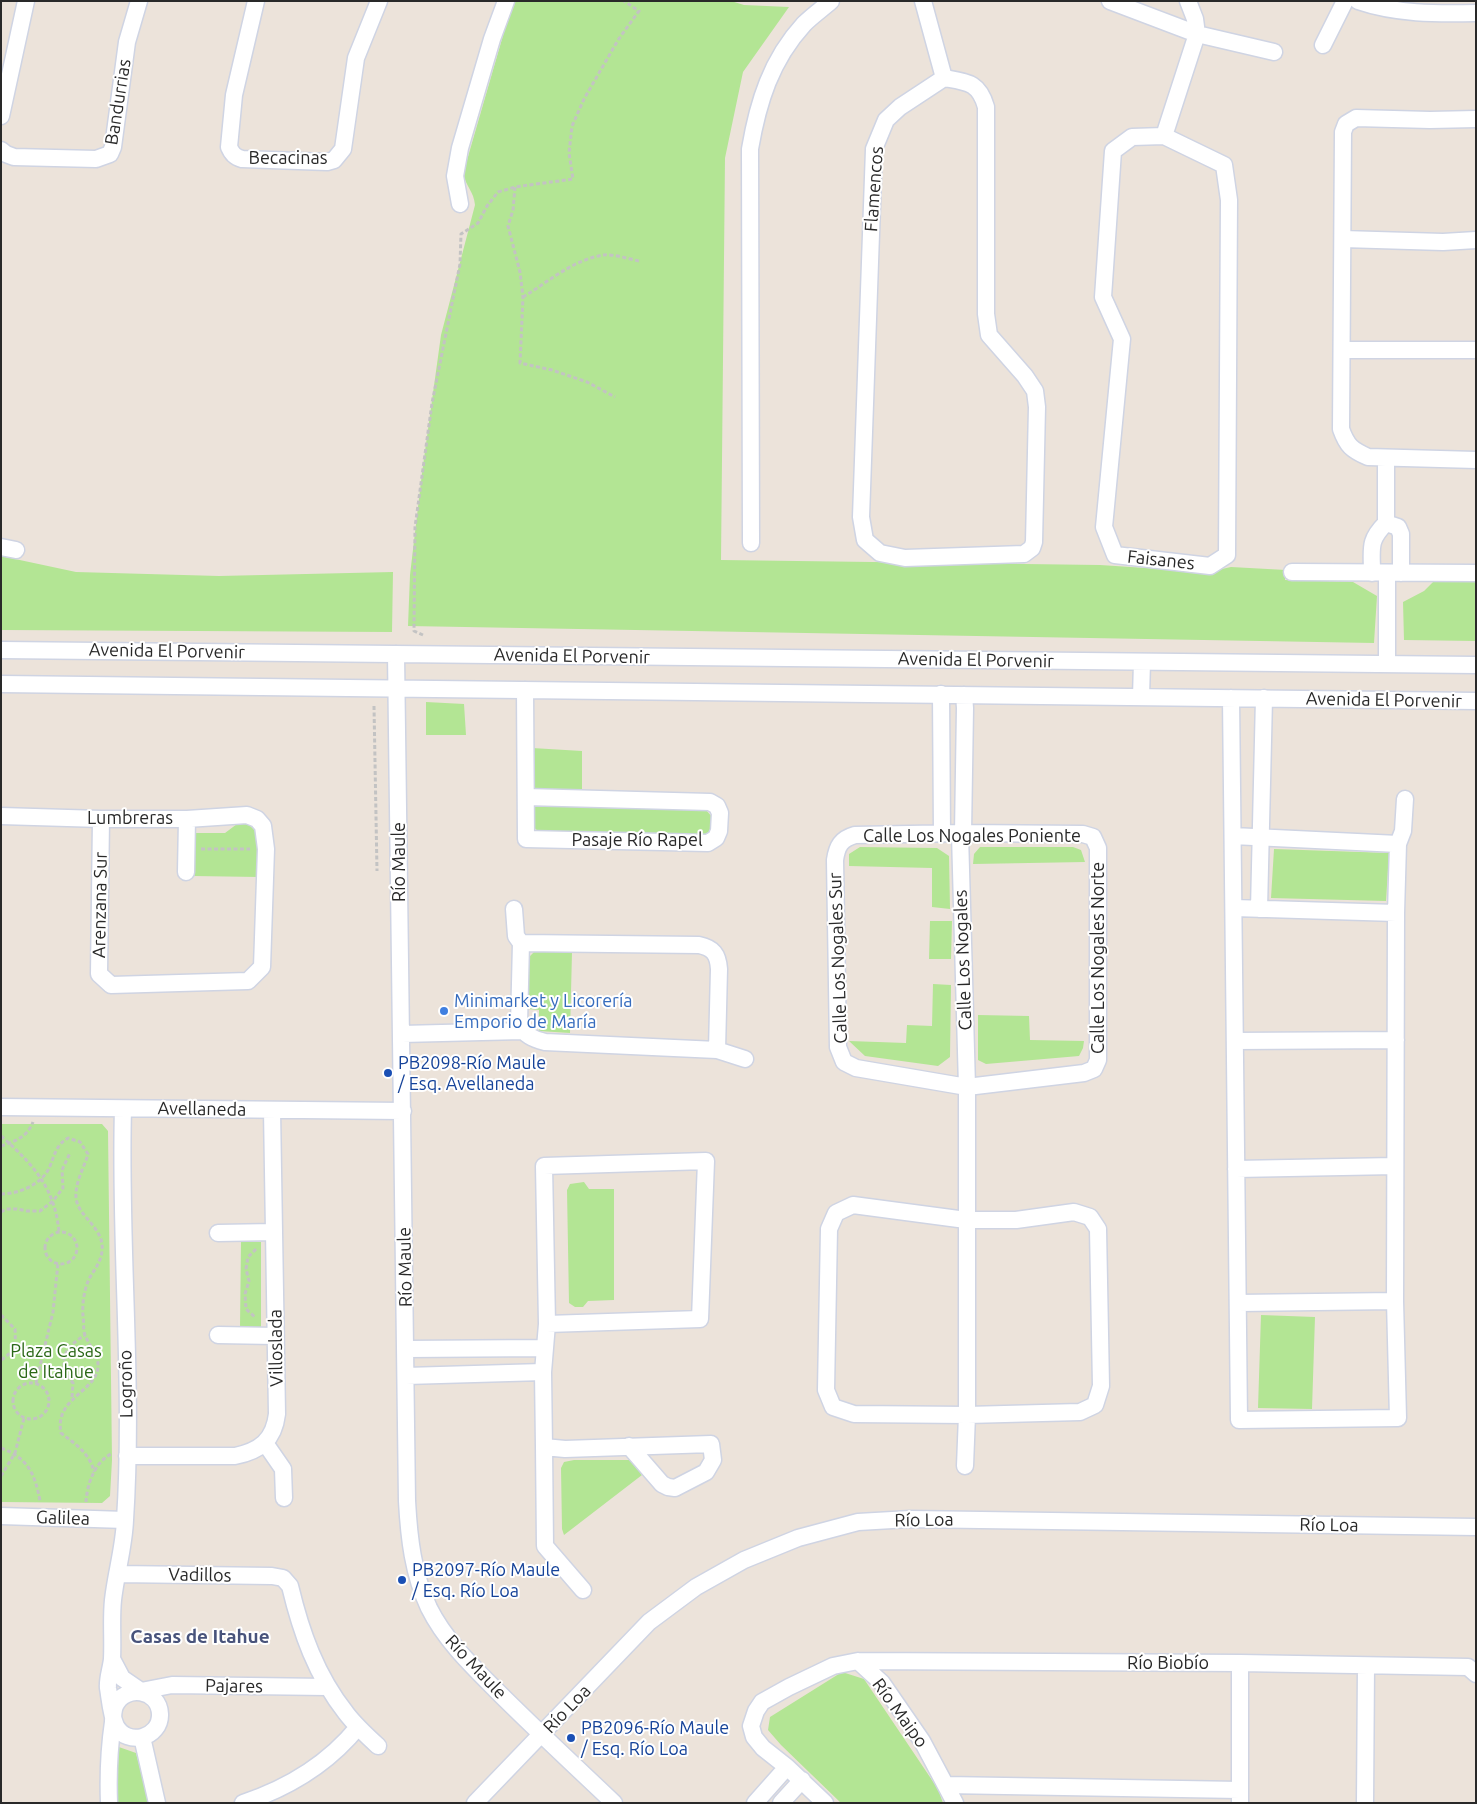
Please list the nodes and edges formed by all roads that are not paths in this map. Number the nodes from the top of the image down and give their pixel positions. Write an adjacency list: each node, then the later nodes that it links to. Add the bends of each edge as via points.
1 (26, 1): 18 (street)
2 (139, 1): 21 (street, Bandurrias, via 127,42 114,147 110,154 96,159 14,157)
3 (256, 1): 4 (street, Becacinas, via 234,95 231,152 242,159 327,162 334,160 342,149 356,58)
4 (379, 1)
5 (506, 1): 22 (street, via 460,148 455,176)
6 (831, 1): 12 (street)
7 (923, 1): 17 (street)
8 (1110, 1): 14 (street)
9 (1188, 1): 14 (street)
10 (1345, 1): 15 (street)
11 (1358, 1): 13 (street, via 1405,11)
12 (818, 7): 30 (street, via 784,51 766,83 750,149)
13 (1476, 13)
14 (1197, 34): 16 (street); 20 (street)
15 (1323, 45)
16 (1274, 52)
17 (944, 78): 17 (street, Flamencos, via 886,120 874,149 861,517 865,540 880,553 905,558 1024,554 1034,542 1035,391 989,335 986,314 986,107 982,94 972,85)
18 (1, 116)
19 (1476, 118): 23 (street, via 1356,118 1346,124 1343,132)
20 (1164, 136): 20 (street, Faisanes, via 1132,138 1113,151 1103,297 1122,340 1104,527 1116,555 1210,566 1227,555 1230,200 1224,165)
21 (1, 150)
22 (460, 204)
23 (1343, 239): 24 (street); 25 (street)
24 (1476, 240)
25 (1342, 350): 26 (street); 27 (street, via 1341,429 1345,442 1368,457)
26 (1476, 350)
27 (1386, 458): 28 (street); 29 (street)
28 (1476, 460)
29 (1386, 523): 32 (street, via 1372,542); 32 (street, via 1398,527 1400,534)
30 (751, 543)
31 (1292, 572): 32 (street)
32 (1387, 573): 33 (street); 37 (street)
33 (1476, 573)
34 (1, 650): 35 (street, Avenida El Porvenir)
35 (396, 654): 36 (street, Avenida El Porvenir); 40 (street, Río Maule)
36 (1142, 662): 37 (street, Avenida El Porvenir); 44 (street)
37 (1387, 664): 38 (street, Avenida El Porvenir)
38 (1476, 666)
39 (1, 684): 40 (street, Avenida El Porvenir)
40 (398, 689): 41 (street, Avenida El Porvenir); 68 (street, Río Maule)
41 (525, 690): 42 (street, Avenida El Porvenir); 48 (street)
42 (941, 694): 43 (street, Avenida El Porvenir); 53 (street)
43 (964, 694): 44 (street, Avenida El Porvenir); 54 (street, Calle Los Nogales)
44 (1141, 697): 45 (street, Avenida El Porvenir)
45 (1231, 698): 46 (street, Avenida El Porvenir); 55 (street)
46 (1264, 698): 47 (street, Avenida El Porvenir); 56 (street)
47 (1476, 701)
48 (526, 797): 48 (street, Pasaje Río Rapel, via 526,839 708,843 716,838 719,831 720,813 710,802)
49 (1406, 798): 58 (street, via 1403,831)
50 (1, 816): 51 (street, Lumbreras)
51 (101, 819): 52 (street, Lumbreras); 66 (street, Arenzana Sur, via 99,974 111,985 248,981)
52 (187, 819): 60 (street); 66 (street, Lumbreras, via 247,815 263,826 266,849)
53 (942, 834): 54 (street, Calle Los Nogales Poniente); 57 (street, Calle Los Nogales Poniente, via 855,834)
54 (961, 834): 59 (street, Calle Los Nogales Poniente, via 1083,834 1093,837); 73 (street, Calle Los Nogales)
55 (1233, 836): 56 (street); 61 (street)
56 (1260, 838): 58 (street); 62 (street)
57 (841, 842): 73 (street, Calle Los Nogales Sur, via 835,860 838,1047 844,1062 856,1068)
58 (1398, 844): 64 (street)
59 (1098, 848): 73 (street, Calle Los Nogales Norte, via 1098,1060 1094,1069 1084,1073)
60 (186, 872)
61 (1234, 908): 62 (street); 70 (street)
62 (1259, 909): 64 (street)
63 (514, 910): 65 (street, via 516,936)
64 (1396, 913): 69 (street)
65 (521, 942): 67 (street, via 518,1016); 71 (street, via 708,947 715,951 720,969)
66 (262, 967)
67 (522, 1031): 68 (street); 71 (street, via 545,1042)
68 (402, 1034): 77 (street, Río Maule)
69 (1396, 1040): 70 (street); 78 (street)
70 (1235, 1041): 79 (street)
71 (717, 1050): 72 (street)
72 (745, 1059)
73 (967, 1087): 80 (street, Calle Los Nogales)
74 (1, 1108): 75 (street, Avellaneda)
75 (122, 1108): 76 (street, Avellaneda); 96 (street, Logroño)
76 (272, 1110): 77 (street, Avellaneda); 81 (street, Villoslada)
77 (403, 1111): 89 (street, Río Maule)
78 (1395, 1166): 79 (street); 83 (street)
79 (1236, 1169): 84 (street)
80 (966, 1220): 92 (street, Calle Los Nogales); 92 (street, via 1016,1220 1074,1212 1090,1217 1098,1229 1101,1386 1095,1405 1080,1412); 92 (street, via 853,1205 836,1213 829,1229 826,1390 832,1407 854,1414)
81 (274, 1232): 82 (street); 87 (street, Villoslada)
82 (218, 1233)
83 (1395, 1301): 84 (street); 84 (street, via 1398,1418 1239,1420)
84 (1238, 1303)
85 (547, 1324): 85 (street, via 544,1166 706,1161 700,1319); 88 (street)
86 (218, 1335): 87 (street)
87 (275, 1336): 93 (street, Villoslada, via 276,1414 273,1430)
88 (545, 1348): 89 (street); 90 (street)
89 (406, 1350): 91 (street, Río Maule)
90 (543, 1372): 91 (street); 95 (street)
91 (406, 1376): 113 (street, Río Maule, via 409,1527 421,1589 437,1623 458,1651)
92 (967, 1415): 97 (street, Calle Los Nogales)
93 (265, 1443): 96 (street, via 235,1456); 98 (street, via 283,1469)
94 (629, 1446): 94 (street, via 662,1484 674,1488 706,1472 714,1460 711,1444); 95 (street)
95 (544, 1447): 103 (street, via 545,1546)
96 (128, 1456): 100 (street, Logroño)
97 (965, 1466)
98 (284, 1498)
99 (1, 1516): 100 (street, Galilea)
100 (125, 1520): 102 (street, Logroño)
101 (1476, 1527): 113 (street, Río Loa, via 910,1518 858,1522 798,1538 744,1560 696,1587 649,1622)
102 (117, 1574): 104 (street, Logroño, via 111,1623); 109 (street, Vadillos, via 284,1578 290,1586 308,1648)
103 (583, 1590)
104 (112, 1658): 110 (street, Logroño, via 122,1678); 111 (street, Logroño, via 108,1685)
105 (858, 1662): 106 (street, Río Biobío); 116 (street, Río Maipo, via 832,1666 762,1702 751,1726 754,1737); 118 (street, Río Maipo, via 882,1684 922,1741)
106 (1240, 1663): 107 (street, Río Biobío); 119 (street)
107 (1366, 1666): 108 (street, Río Biobío, via 1468,1667); 129 (street)
108 (1476, 1674)
109 (327, 1687): 110 (street, Pajares, via 172,1685); 112 (street)
110 (141, 1691): 111 (street, Logroño, via 133,1691 118,1700); 114 (street, Logroño, via 154,1699 160,1711 154,1731)
111 (113, 1717): 114 (street, Logroño, via 122,1733); 120 (street, Logroño, via 109,1749)
112 (358, 1727): 115 (street); 122 (street, via 315,1769 268,1795)
113 (542, 1735): 123 (street, Río Loa); 124 (street, Río Maule)
114 (142, 1737): 121 (street)
115 (378, 1746)
116 (787, 1767): 117 (street, Río Maipo); 125 (street)
117 (802, 1780): 126 (street); 127 (street, Río Maipo)
118 (946, 1785): 119 (street); 128 (street, Río Maipo)
119 (1240, 1797)
120 (109, 1803)
121 (158, 1803)
122 (243, 1803)
123 (475, 1803)
124 (614, 1803)
125 (755, 1803)
126 (781, 1803)
127 (825, 1803)
128 (955, 1803)
129 (1365, 1803)

